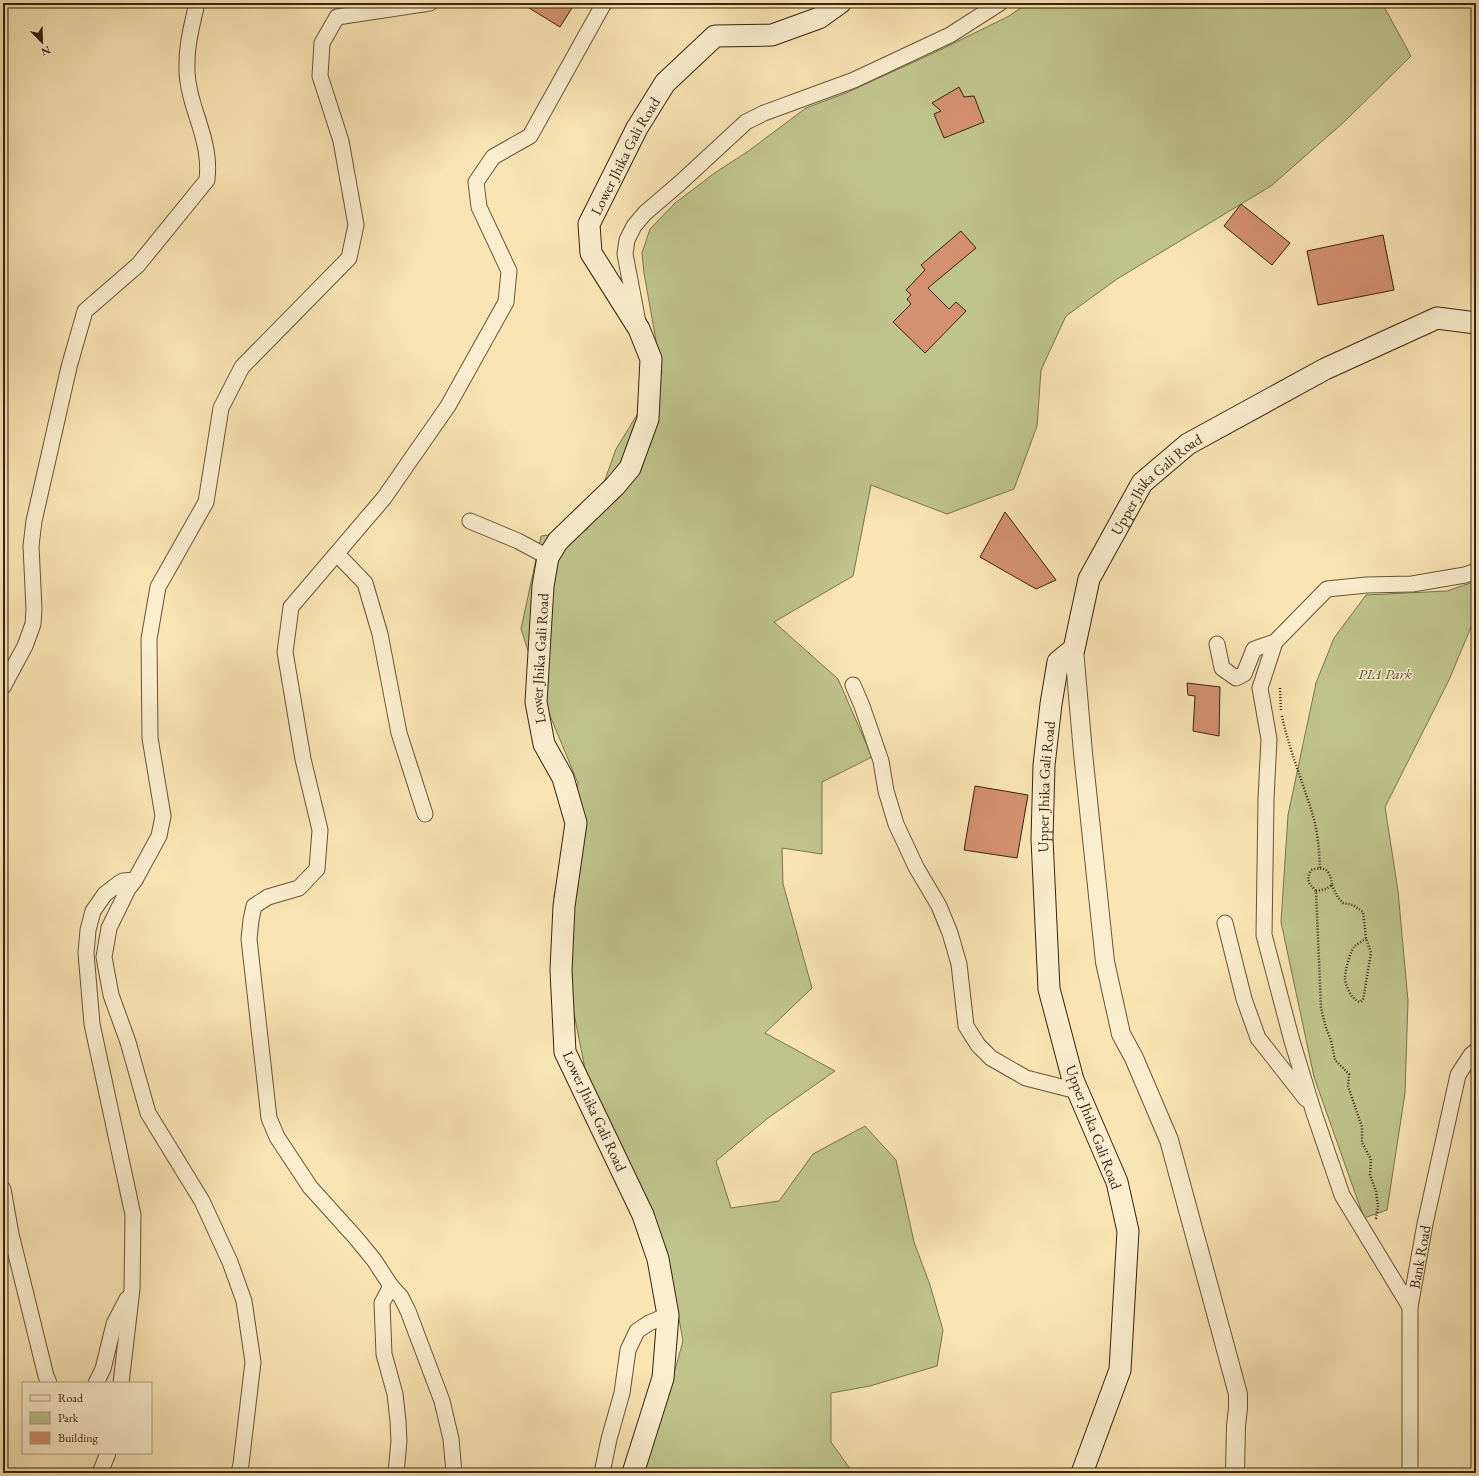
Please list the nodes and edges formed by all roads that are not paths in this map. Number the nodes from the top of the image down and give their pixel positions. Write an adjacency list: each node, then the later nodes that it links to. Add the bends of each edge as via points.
1 (197, 3): 16 (street, via 188,54 188,81 206,149 207,180 138,265 85,311 69,367 34,521 31,546 33,624 25,646)
2 (430, 3): 18 (street, via 337,17 322,43 320,76 341,141 356,225 352,245 348,258 242,367 221,408 206,502 158,587 149,639 150,738 163,816 158,836)
3 (604, 3): 9 (street, via 530,136 493,157 476,182 479,207 509,271 506,302 448,406 384,498)
4 (840, 3): 7 (main road, Lower Jhika Gali Road, via 819,18 772,35 715,36 665,83 641,122 589,224 591,253)
5 (1000, 3): 7 (street, via 950,35 854,80 746,122 634,226 627,240 625,254)
6 (1476, 323): 14 (main road, Upper Jhika Gali Road, via 1437,318 1325,369 1188,444 1142,483 1090,580)
7 (639, 329): 10 (main road, Lower Jhika Gali Road, via 651,359 648,419 630,468 558,541)
8 (470, 521): 10 (street)
9 (337, 554): 17 (street, via 365,583 380,634 399,733); 25 (street, via 291,607 285,652 304,759 320,830 317,869 299,888 268,897 254,906 249,939 269,1118 310,1187 374,1260)
10 (548, 557): 28 (main road, Lower Jhika Gali Road, via 543,586 536,702 544,744 563,778 576,823 564,906 561,970 564,1052 643,1215 658,1259)
11 (1476, 571): 12 (street, via 1412,584 1327,589)
12 (1275, 642): 13 (street, via 1254,649 1244,674 1236,678 1222,668); 22 (street, via 1260,688 1269,739 1264,935)
13 (1217, 644)
14 (1074, 649): 21 (main road, Upper Jhika Gali Road, via 1058,662 1044,765 1042,839 1049,989); 40 (street, via 1105,962 1121,1034 1169,1140 1238,1394)
15 (853, 685): 21 (street, via 881,761 886,791 896,824 916,867 939,906 950,933 959,964 966,1026 978,1045 991,1058 1026,1078)
16 (3, 687)
17 (425, 814)
18 (135, 880): 26 (street, via 118,884 105,894 93,911 86,953 92,1024 133,1215); 34 (street, via 110,928 104,957 112,995 148,1113 202,1200 230,1262 244,1301 253,1362)
19 (1224, 923): 22 (street, via 1244,999 1258,1038)
20 (1476, 1051): 27 (street, Bank Road, via 1458,1075)
21 (1077, 1091): 39 (main road, Upper Jhika Gali Road, via 1117,1182 1128,1231 1120,1370)
22 (1312, 1106): 27 (street, via 1342,1195)
23 (3, 1190): 24 (street)
24 (7, 1236): 29 (street)
25 (390, 1286): 35 (street, via 382,1303 384,1354 395,1394 398,1421); 36 (street, via 401,1297 408,1310 442,1401 451,1439)
26 (132, 1289): 30 (street, via 114,1324 103,1369); 31 (street)
27 (1410, 1307): 41 (street, Bank Road)
28 (668, 1315): 37 (street, via 650,1322 637,1331 628,1350 622,1393); 38 (main road, Lower Jhika Gali Road, via 663,1378)
29 (49, 1382)
30 (96, 1382)
31 (120, 1382)
32 (108, 1454): 33 (street)
33 (100, 1473)
34 (239, 1473)
35 (396, 1473)
36 (454, 1473)
37 (602, 1473)
38 (633, 1473)
39 (1082, 1473)
40 (1235, 1473)
41 (1410, 1473)

